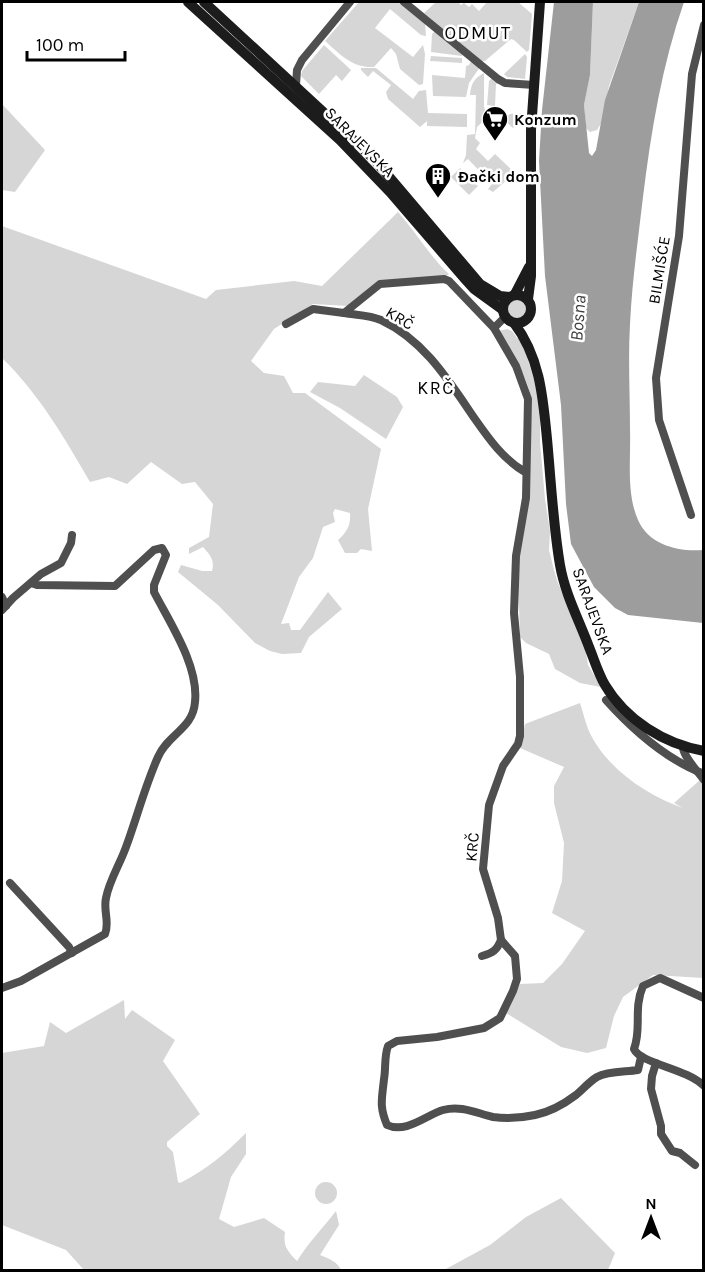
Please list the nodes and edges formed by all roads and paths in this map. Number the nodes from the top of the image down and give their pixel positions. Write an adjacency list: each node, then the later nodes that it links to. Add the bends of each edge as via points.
1 (188, 2): 13 (main road, SARAJEVSKA, via 340,140 469,284)
2 (204, 2): 7 (main road, SARAJEVSKA)
3 (350, 2): 7 (street, via 302,60)
4 (404, 2): 8 (street, via 498,80)
5 (540, 2): 8 (main road)
6 (704, 25): 19 (street, BILMIŠĆE, via 692,74 679,236 656,378 659,420)
7 (296, 85): 10 (main road, SARAJEVSKA, via 374,159 480,284 500,296)
8 (534, 85): 9 (main road)
9 (531, 258): 10 (main road, via 527,273); 11 (main road)
10 (512, 296): 11 (main road); 13 (main road, via 504,303)
11 (528, 299): 14 (main road, via 532,308)
12 (344, 313): 15 (street, via 313,309); 16 (street, KRČ, via 380,284 444,279); 18 (street, KRČ, via 379,319 420,347 447,378 492,444)
13 (507, 317): 14 (main road, via 522,322); 16 (street); 17 (main road, SARAJEVSKA)
14 (529, 318): 17 (main road, SARAJEVSKA)
15 (286, 324)
16 (494, 328): 18 (street, KRČ, via 516,366 528,399)
17 (533, 354): 25 (main road, SARAJEVSKA, via 543,399 560,566 570,599 604,684 639,722)
18 (525, 472): 30 (street, KRČ, via 526,498 516,556 514,613 520,736 503,766 489,805 483,869)
19 (691, 515)
20 (72, 535): 21 (street, via 61,563)
21 (31, 583): 23 (street); 31 (street, via 115,586 154,550 162,548 166,555 154,592 195,684 192,715 184,729 167,741 159,756 106,897 105,934)
22 (2, 597): 23 (street)
23 (4, 608)
24 (606, 700): 27 (street, via 652,744)
25 (683, 747): 26 (main road, SARAJEVSKA); 27 (street)
26 (704, 751)
27 (701, 773): 28 (street)
28 (704, 780)
29 (10, 884): 31 (street)
30 (501, 940): 32 (street, via 492,954); 35 (street, KRČ, via 515,956 517,979 500,1018 484,1028 397,1041 388,1046 380,1101 387,1125 403,1127 454,1108 513,1119 536,1115 553,1109 598,1076 638,1070)
31 (72, 953): 33 (street)
32 (482, 956)
33 (2, 988)
34 (704, 998): 35 (street, via 660,978 643,986 634,1049)
35 (641, 1057): 36 (street)
36 (656, 1063): 37 (street, via 685,1072); 38 (street, via 651,1089 661,1134 672,1151)
37 (704, 1086)
38 (695, 1165)

